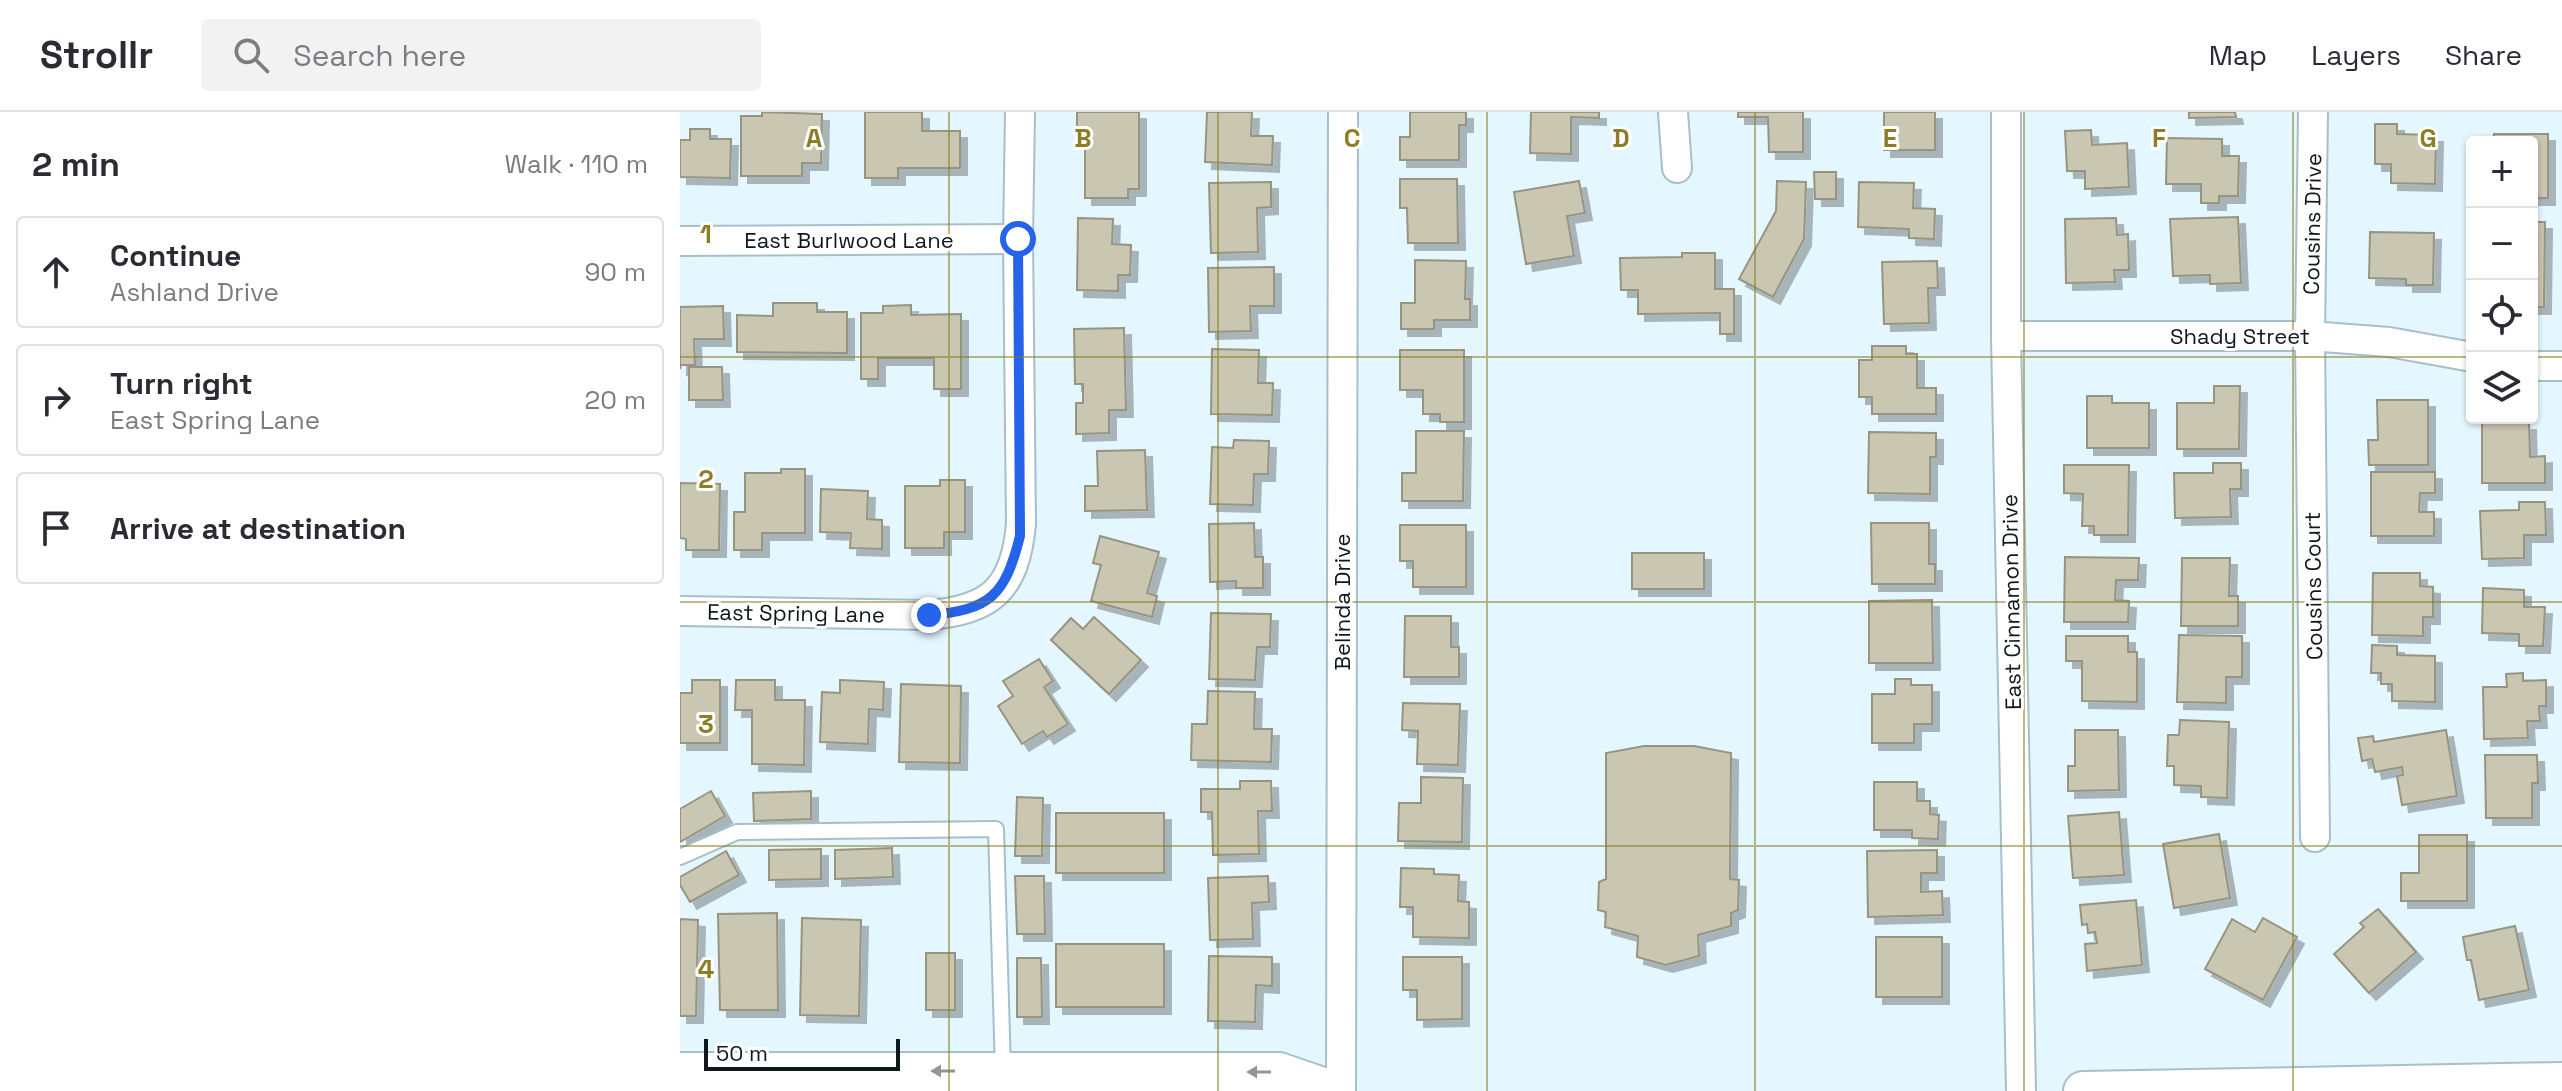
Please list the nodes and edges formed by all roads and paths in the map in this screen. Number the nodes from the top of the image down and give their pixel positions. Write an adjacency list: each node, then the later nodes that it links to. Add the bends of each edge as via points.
1 (1020, 112): 7 (street)
2 (1343, 112): 21 (street, Belinda Drive)
3 (1673, 112): 6 (street)
4 (2006, 112): 9 (street, East Cinnamon Drive)
5 (2313, 112): 10 (street, Cousins Drive)
6 (1677, 168)
7 (1018, 239): 8 (street, East Burlwood Lane); 14 (street, East Spring Lane, via 1021,524 1012,567 1000,587 977,607 960,613)
8 (680, 241)
9 (2006, 336): 10 (street, Shady Street); 22 (street, East Cinnamon Drive)
10 (2310, 336): 11 (street, Shady Street, via 2389,342); 15 (street, Cousins Court)
11 (2466, 356)
12 (2538, 366): 13 (street)
13 (2562, 366)
14 (680, 611)
15 (2315, 837)
16 (680, 857): 17 (lane, via 737,832 996,829)
17 (1003, 1071): 18 (main road, one-way to 18); 20 (main road, one-way to 17, via 1279,1072)
18 (680, 1072)
19 (2562, 1082): 23 (main road)
20 (1334, 1091)
21 (1341, 1091)
22 (2021, 1091)
23 (2083, 1091)

